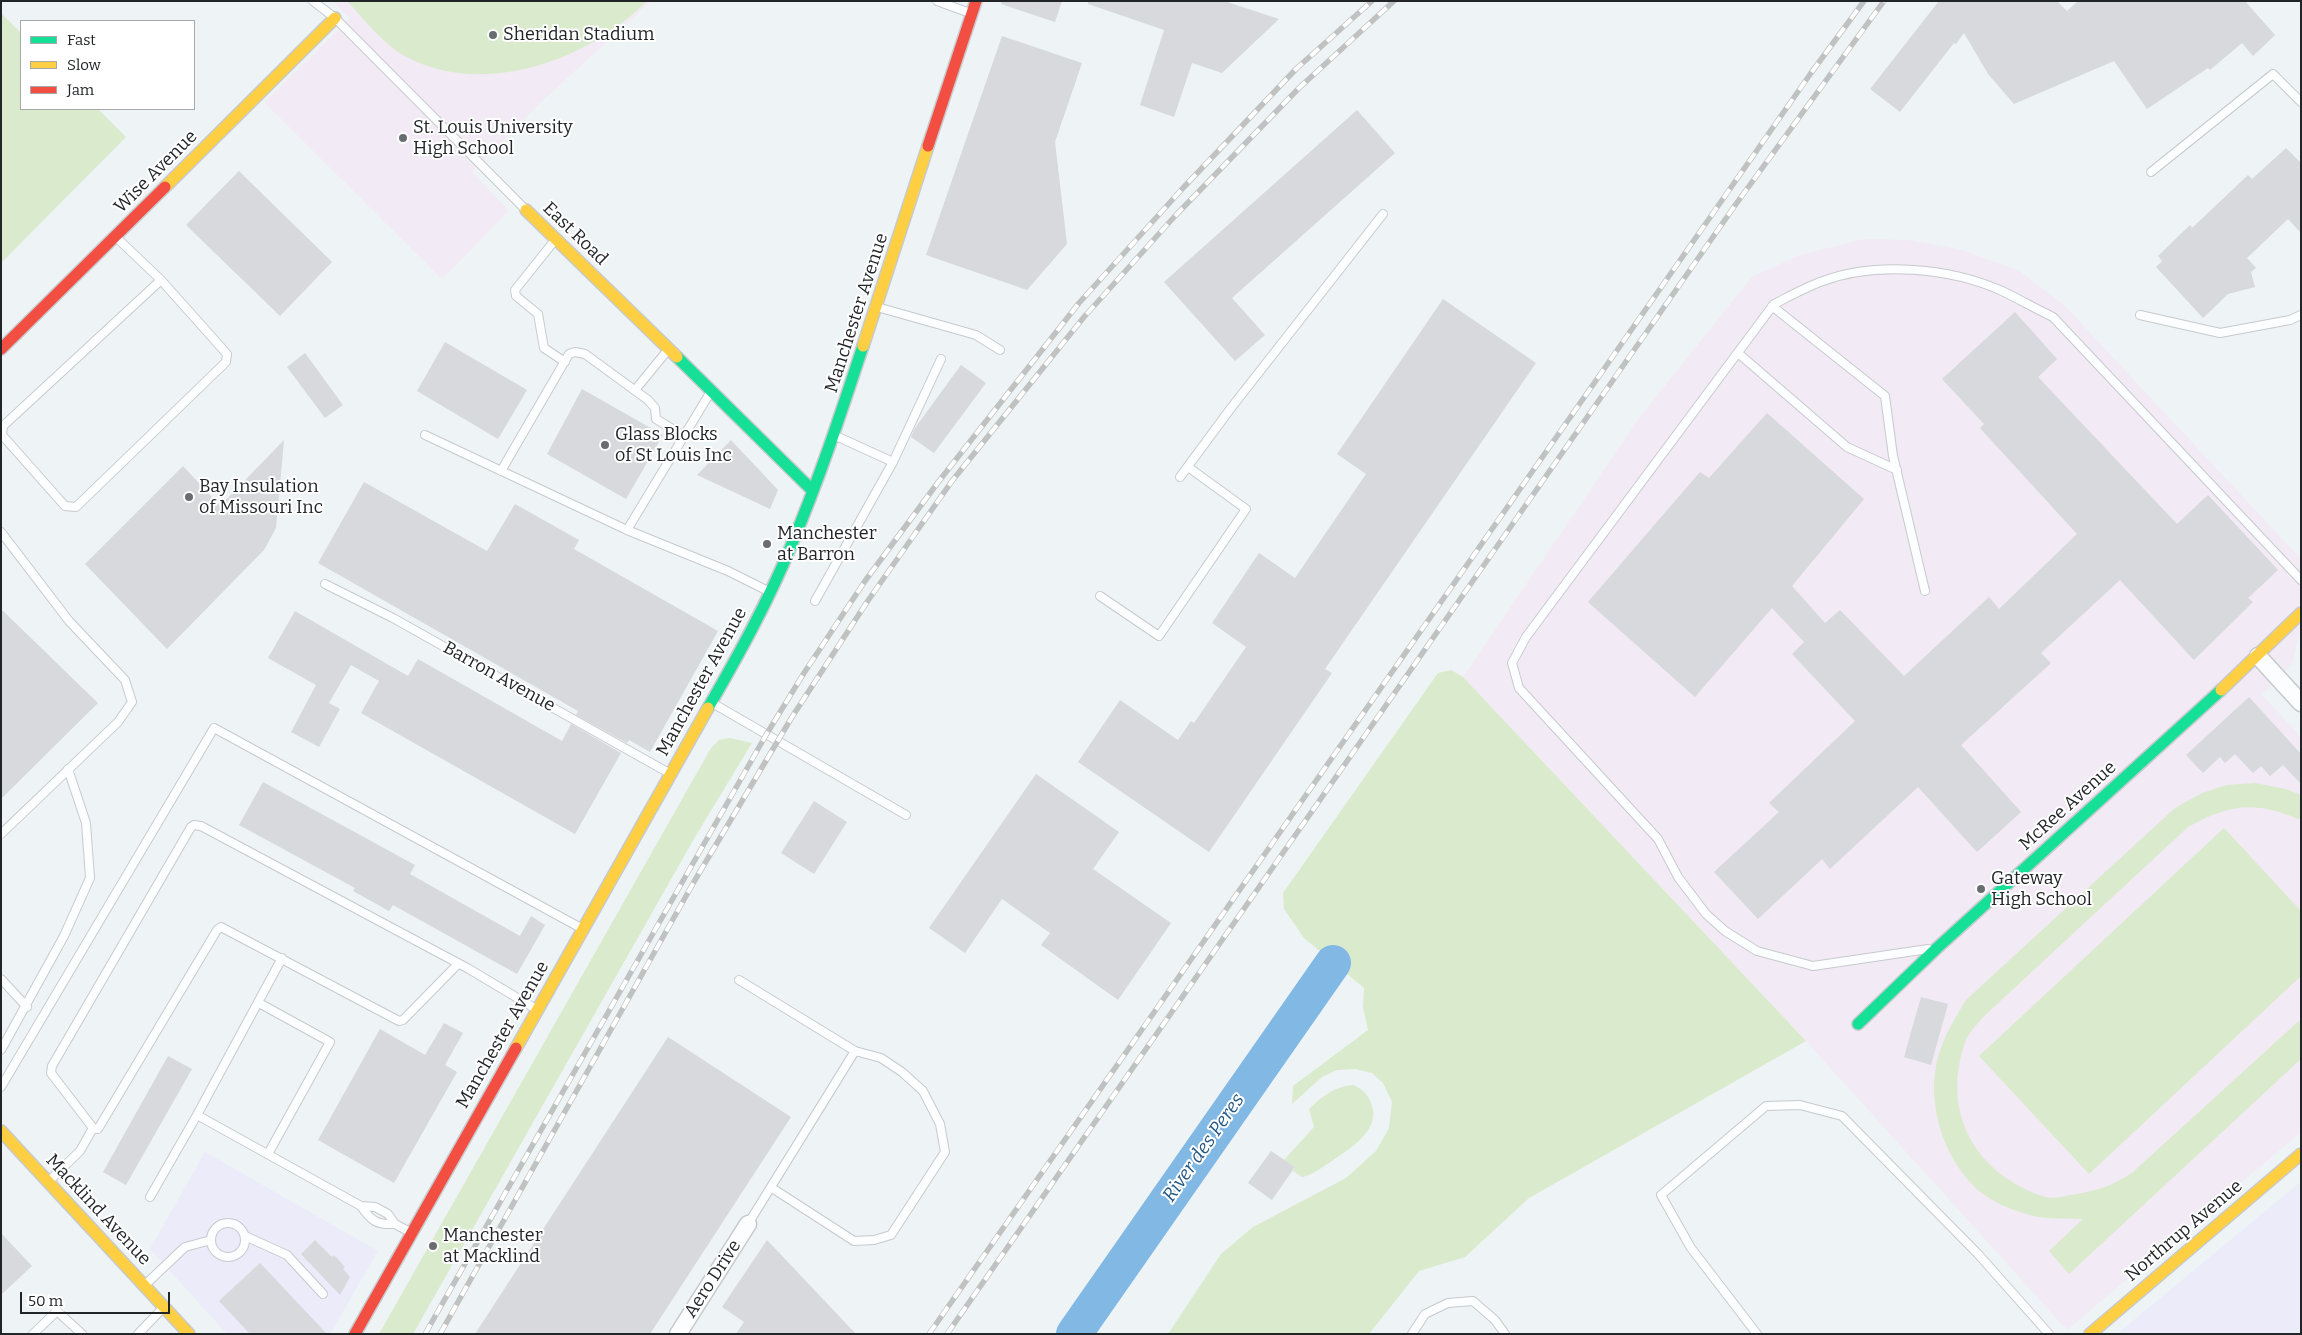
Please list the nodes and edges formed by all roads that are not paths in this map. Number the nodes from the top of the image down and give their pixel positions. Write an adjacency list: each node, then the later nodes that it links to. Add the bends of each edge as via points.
1 (314, 1): 5 (lane, East Road)
2 (937, 1): 4 (lane)
3 (976, 1): 4 (street, Manchester Avenue)
4 (972, 13): 14 (street, Manchester Avenue)
5 (335, 18): 8 (lane, East Road); 10 (street, Wise Avenue)
6 (2301, 102): 7 (lane, via 2273,74)
7 (2151, 172)
8 (526, 210): 11 (street, East Road)
9 (1383, 214): 29 (lane)
10 (116, 236): 12 (lane); 17 (street, Wise Avenue)
11 (556, 239): 18 (street, East Road); 22 (lane, via 515,290 516,296 538,314 544,348)
12 (161, 280): 12 (lane, via 227,354 226,362 76,507 66,506 2,435 3,426)
13 (1772, 306): 20 (lane); 30 (lane, via 1885,396); 36 (lane, via 1823,280 1868,270 1917,269 2000,290 2053,317)
14 (877, 307): 19 (lane, via 976,335); 25 (street, Manchester Avenue)
15 (2140, 315): 16 (lane, via 2220,333)
16 (2301, 315)
17 (1, 349)
18 (668, 350): 23 (lane); 24 (street, East Road)
19 (1000, 350)
20 (1738, 353): 30 (lane, via 1848,447); 51 (lane, via 1526,637 1512,663 1519,688 1658,839 1678,877 1706,914 1724,931 1757,951 1813,966)
21 (941, 359): 28 (lane)
22 (565, 362): 23 (lane, via 575,352 585,354); 31 (lane)
23 (635, 390): 27 (lane, via 655,408 656,418)
24 (711, 391): 27 (lane); 33 (street, East Road)
25 (834, 435): 28 (lane); 33 (street, Manchester Avenue)
26 (425, 436): 31 (lane)
27 (684, 436): 34 (lane)
28 (893, 462): 41 (lane)
29 (1188, 467): 32 (lane); 40 (lane, via 1246,508 1159,636)
30 (1897, 470): 38 (lane)
31 (501, 471): 34 (lane)
32 (1180, 477)
33 (813, 491): 39 (street, Manchester Avenue)
34 (627, 530): 39 (lane, via 728,571)
35 (1, 532): 46 (lane, via 69,621 125,680 132,702 118,722)
36 (2301, 580)
37 (325, 584): 47 (lane, Barron Avenue, via 402,623)
38 (1925, 591)
39 (770, 592): 45 (street, Manchester Avenue)
40 (1100, 596)
41 (815, 601)
42 (2301, 613): 43 (street, McRee Avenue)
43 (2258, 656): 44 (street); 51 (street, McRee Avenue)
44 (2301, 702)
45 (712, 703): 47 (street, Manchester Avenue); 48 (lane)
46 (68, 769): 49 (lane); 57 (lane, via 86,823 90,878)
47 (672, 774): 50 (street, Manchester Avenue)
48 (906, 815)
49 (1, 834)
50 (584, 930): 58 (street, Manchester Avenue); 62 (lane, via 214,728)
51 (1937, 948): 59 (street, McRee Avenue)
52 (282, 958): 53 (lane, via 399,1021); 56 (lane); 64 (lane, via 227,928 217,930 98,1129)
53 (458, 964): 58 (lane); 64 (lane, via 194,825 52,1066 51,1073)
54 (1, 979): 57 (lane)
55 (739, 980): 61 (lane)
56 (259, 1003): 63 (lane); 66 (lane, via 330,1042)
57 (27, 1007): 60 (lane)
58 (538, 1010): 74 (street, Manchester Avenue)
59 (1858, 1024)
60 (1, 1050)
61 (855, 1051): 69 (lane); 69 (lane, via 881,1058 923,1091 940,1124 945,1152 891,1235 874,1240 854,1241)
62 (1, 1087)
63 (197, 1115): 66 (lane); 70 (lane)
64 (93, 1128): 68 (lane, via 80,1151)
65 (1, 1131): 68 (street, Macklind Avenue)
66 (268, 1154): 71 (lane)
67 (2301, 1154): 90 (street, Northrup Avenue)
68 (48, 1182): 77 (street, Macklind Avenue)
69 (772, 1188): 73 (lane)
70 (150, 1197)
71 (361, 1206): 72 (lane, via 382,1210); 72 (lane, via 368,1217 382,1225)
72 (395, 1224): 74 (lane)
73 (748, 1224): 85 (street, Aero Drive)
74 (411, 1233): 84 (street, Manchester Avenue)
75 (245, 1236): 76 (lane, via 240,1227 224,1223 215,1229); 76 (lane, via 244,1248 230,1257 215,1251); 78 (lane, via 287,1255)
76 (211, 1240): 77 (lane, via 185,1247)
77 (144, 1285): 79 (street, Macklind Avenue)
78 (323, 1294)
79 (164, 1307): 82 (lane); 83 (street, Macklind Avenue)
80 (33, 1334): 81 (lane, via 57,1311)
81 (82, 1334)
82 (138, 1334)
83 (189, 1334)
84 (355, 1334)
85 (678, 1334)
86 (1412, 1334): 87 (lane, via 1425,1314 1448,1304 1473,1301 1495,1320)
87 (1505, 1334)
88 (1758, 1334): 89 (lane, via 1691,1248 1661,1195 1766,1106 1800,1105 1842,1116 1978,1254)
89 (2048, 1334)
90 (2090, 1334)

